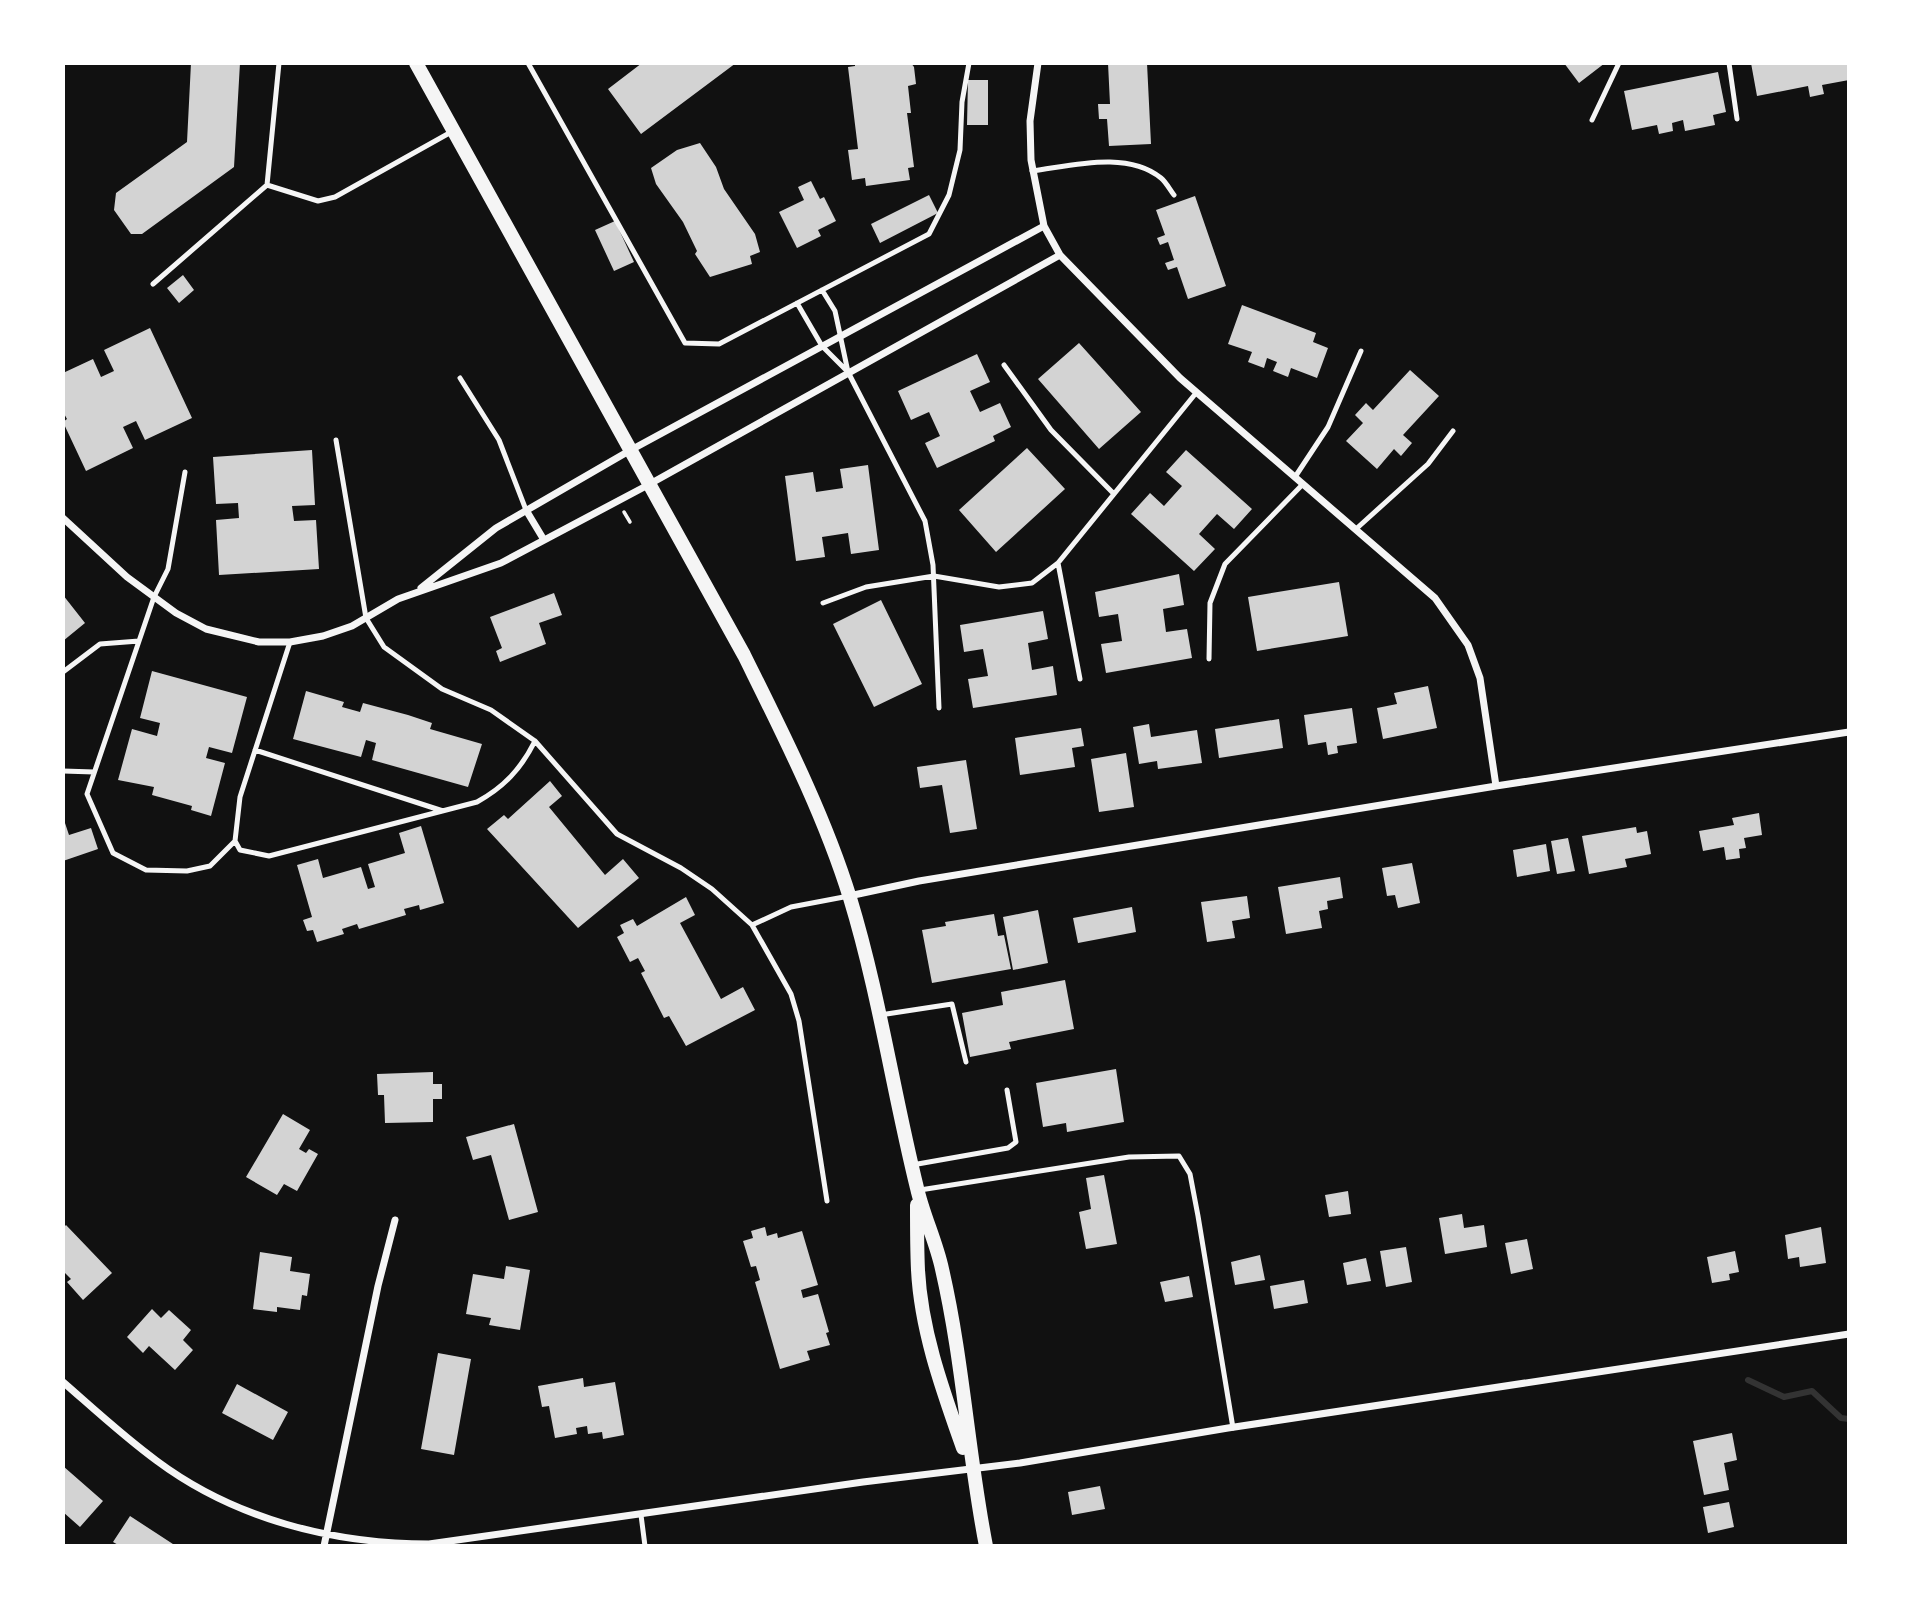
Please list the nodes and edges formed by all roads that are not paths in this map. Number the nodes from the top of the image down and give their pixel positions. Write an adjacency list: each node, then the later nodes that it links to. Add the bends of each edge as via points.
1 (279, 63): 12 (lane)
2 (416, 63): 10 (main road)
3 (528, 63): 18 (lane, via 685,343 719,344)
4 (970, 63): 17 (lane, via 949,195 929,234)
5 (1038, 63): 11 (street, via 1030,121)
6 (1619, 63): 9 (lane)
7 (1729, 63): 8 (lane)
8 (1737, 119)
9 (1592, 120)
10 (453, 131): 12 (lane, via 335,197 318,201); 28 (main road)
11 (1032, 172): 13 (lane, via 1099,162 1131,164 1160,177); 14 (street)
12 (267, 185): 16 (lane)
13 (1174, 195)
14 (1044, 226): 15 (street); 19 (street)
15 (1059, 255): 23 (street); 25 (street)
16 (153, 284)
17 (821, 290): 18 (lane); 19 (lane, via 835,311)
18 (797, 303): 20 (lane)
19 (842, 334): 20 (street); 23 (lane)
20 (822, 346): 23 (lane); 28 (street)
21 (1361, 351): 30 (lane, via 1328,427)
22 (1004, 365): 33 (lane, via 1051,430)
23 (848, 372): 32 (street); 39 (lane, via 925,521)
24 (460, 378): 34 (lane, via 499,440)
25 (1196, 393): 30 (street); 33 (lane)
26 (1453, 431): 36 (lane, via 1428,464)
27 (336, 440): 43 (lane)
28 (629, 451): 32 (main road); 34 (street)
29 (185, 472): 41 (lane, via 168,569)
30 (1295, 477): 31 (street)
31 (1303, 484): 36 (street); 46 (lane, via 1225,564 1210,603)
32 (648, 485): 37 (street); 58 (main road, via 788,743)
33 (1114, 494): 38 (lane)
34 (526, 510): 37 (street); 40 (street, via 487,534)
35 (63, 518): 41 (street)
36 (1356, 529): 55 (street, via 1435,598 1468,645 1480,678)
37 (544, 540): 40 (street, via 472,575)
38 (1058, 563): 39 (lane, via 1032,583 999,587); 48 (lane)
39 (934, 576): 42 (lane, via 866,587); 49 (lane)
40 (418, 591): 43 (street)
41 (154, 597): 44 (lane); 45 (street, via 219,633 259,642)
42 (823, 603)
43 (366, 618): 45 (street, via 323,636); 51 (lane, via 384,647 442,689 491,710)
44 (139, 641): 47 (lane, via 100,644); 54 (lane)
45 (290, 642): 52 (lane)
46 (1209, 659)
47 (63, 671)
48 (1080, 679)
49 (939, 708)
50 (1849, 732): 55 (street)
51 (535, 741): 56 (lane, via 520,769 499,790 477,802); 59 (lane, via 618,834 681,867)
52 (255, 750): 56 (lane); 57 (lane, via 240,797)
53 (63, 771): 54 (lane)
54 (94, 772): 57 (lane, via 87,794 113,853 146,870 187,871 210,866)
55 (1496, 786): 58 (street)
56 (443, 811): 57 (lane, via 269,856 240,850)
57 (234, 841)
58 (849, 896): 59 (lane, via 791,907); 60 (main road)
59 (751, 925): 65 (lane, via 790,994 799,1021)
60 (880, 1015): 61 (lane, via 952,1004); 63 (main road)
61 (966, 1062)
62 (1007, 1090): 63 (lane, via 1016,1142 1008,1148)
63 (912, 1165): 64 (main road)
64 (917, 1190): 69 (lane, via 1129,1157 1179,1156 1190,1174); 70 (main road, via 942,1267 963,1382); 70 (main road, via 918,1273 927,1328 940,1384)
65 (827, 1201)
66 (395, 1220): 72 (street)
67 (1849, 1334): 69 (street)
68 (63, 1382): 72 (street, via 131,1441 184,1479 267,1519)
69 (1233, 1428): 70 (street)
70 (971, 1469): 71 (street); 75 (main road)
71 (641, 1515): 72 (street, via 429,1544 372,1542); 74 (lane)
72 (327, 1534): 73 (street)
73 (324, 1546)
74 (645, 1546)
75 (986, 1546)

